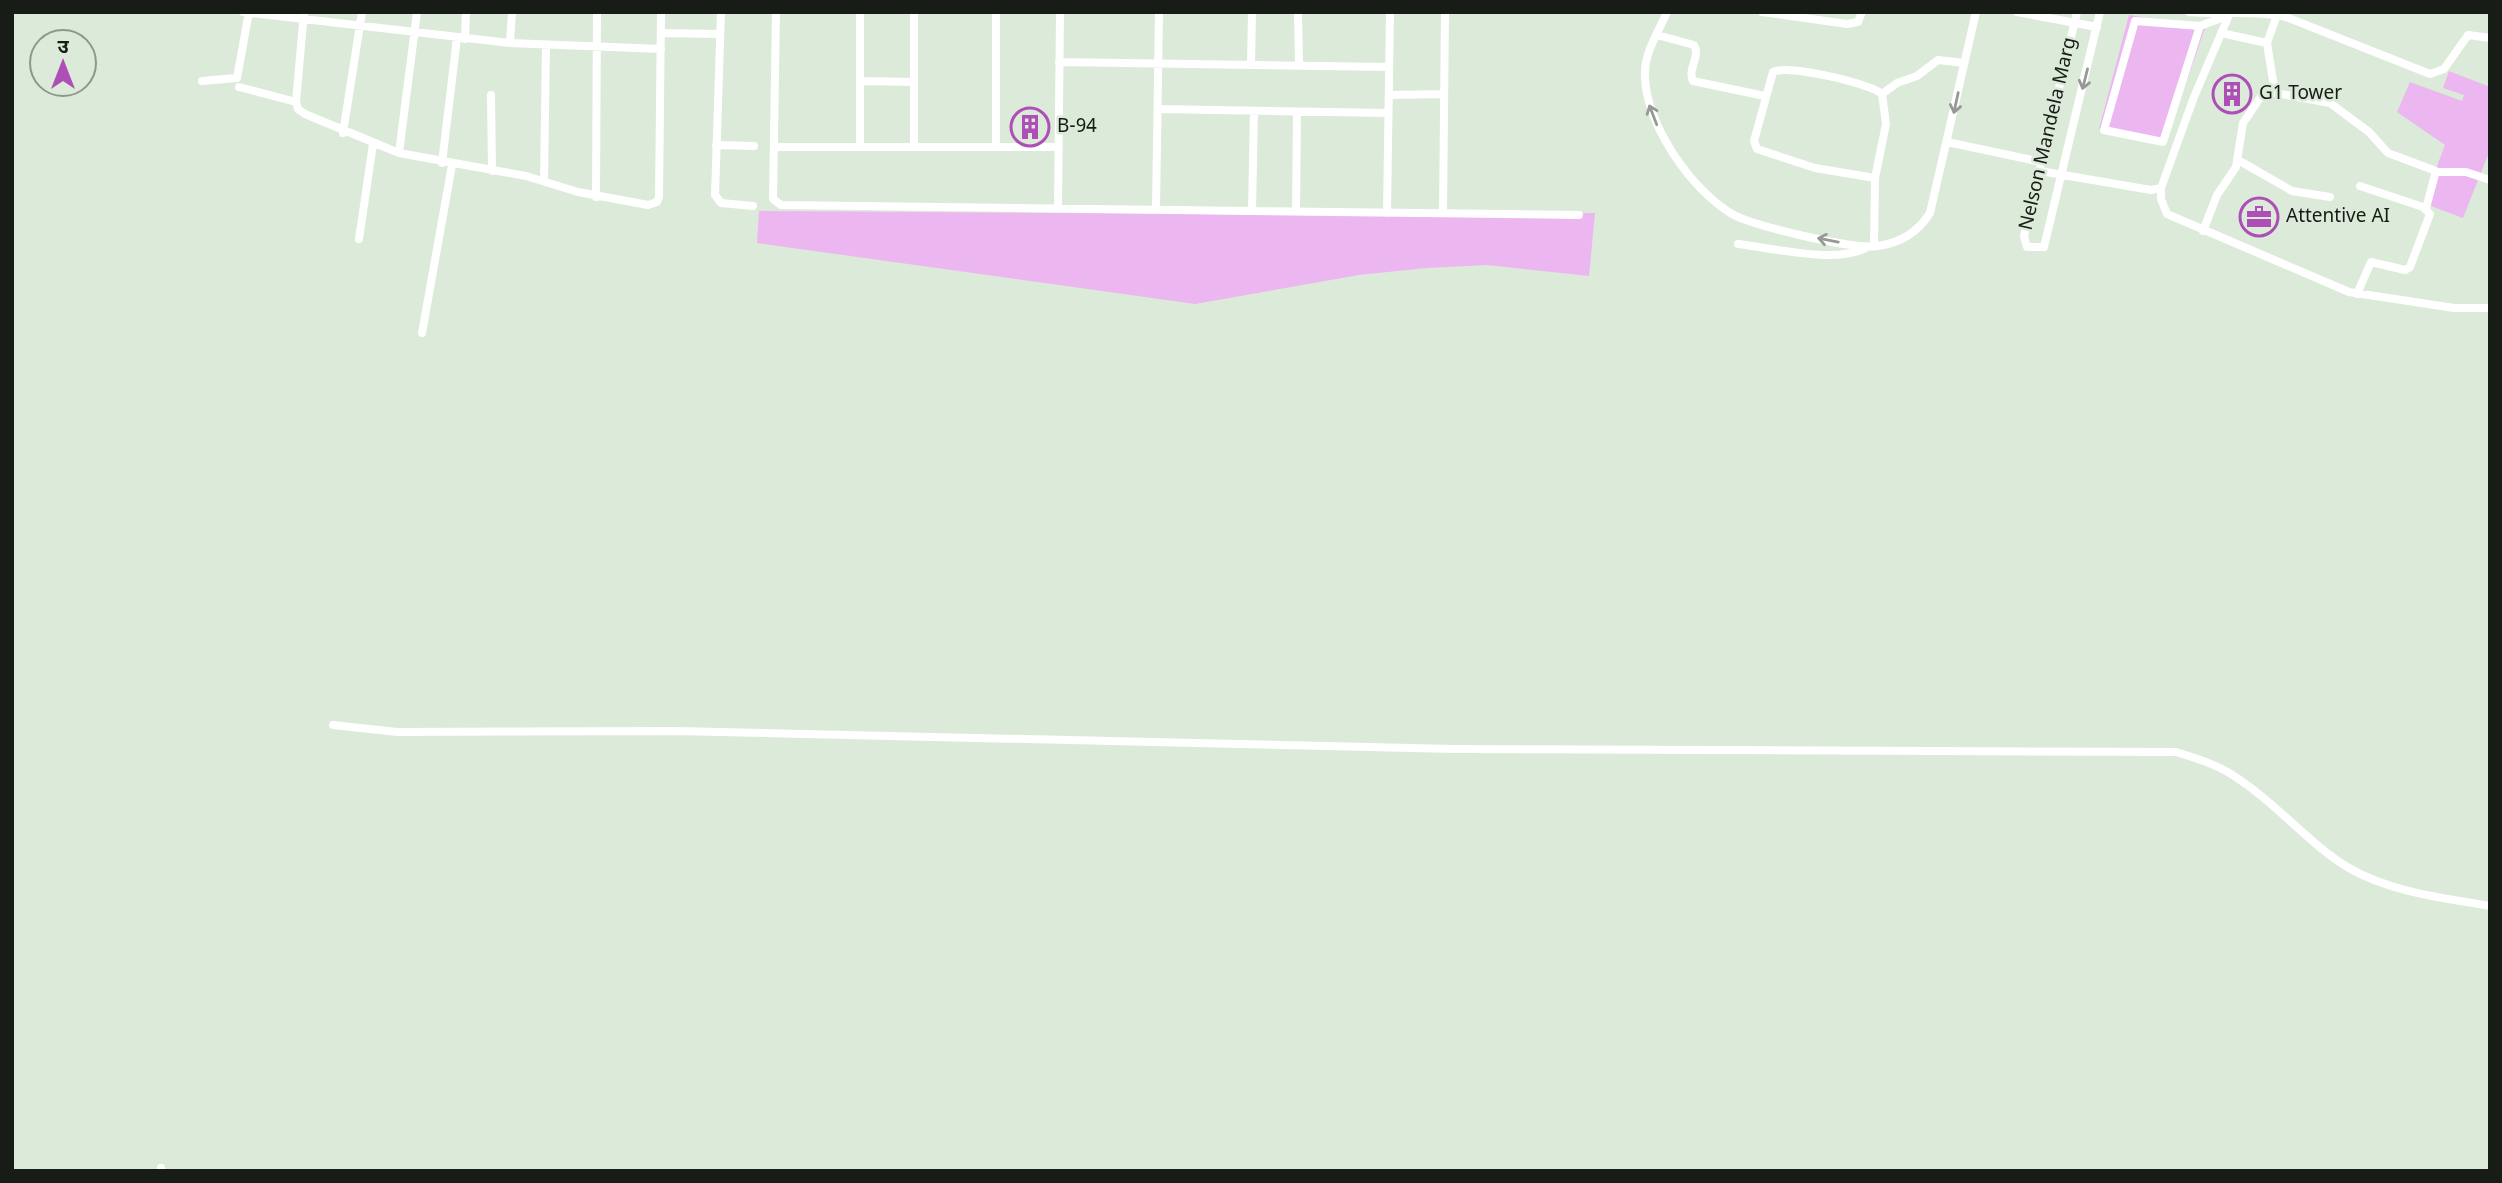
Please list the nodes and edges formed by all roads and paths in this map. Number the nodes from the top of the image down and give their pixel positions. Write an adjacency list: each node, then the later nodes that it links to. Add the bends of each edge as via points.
1 (243, 12): 27 (street)
2 (362, 12): 35 (street)
3 (417, 12): 36 (street)
4 (467, 12): 42 (street)
5 (512, 12): 43 (street)
6 (597, 12): 46 (street)
7 (661, 12): 37 (street)
8 (721, 12): 39 (street)
9 (776, 12): 74 (street)
10 (860, 12): 55 (street)
11 (914, 12): 56 (street)
12 (996, 12): 77 (street)
13 (1060, 12): 48 (street)
14 (1159, 12): 50 (street)
15 (1252, 12): 51 (street)
16 (1298, 12): 52 (street)
17 (1390, 12): 53 (street)
18 (1445, 12): 59 (street)
19 (1667, 12): 40 (street)
20 (1762, 12): 29 (street)
21 (1861, 12): 29 (street, via 1853,24)
22 (1976, 12): 49 (street)
23 (2017, 12): 32 (street)
24 (2077, 12): 32 (street, Nelson Mandela Marg)
25 (2100, 12): 34 (street, Nelson Mandela Marg)
26 (2189, 12): 30 (street)
27 (249, 13): 28 (street); 54 (street, via 237,78)
28 (304, 15): 35 (street); 64 (street)
29 (1792, 15)
30 (2229, 15): 31 (street); 33 (street); 38 (street)
31 (2277, 15): 41 (street, via 2430,75 2444,69 2468,35); 44 (street)
32 (2075, 22): 34 (street); 83 (street, Nelson Mandela Marg)
33 (2200, 26): 33 (street, via 2135,21 2104,130 2163,142)
34 (2097, 27): 86 (street, Nelson Mandela Marg, one-way to 86)
35 (360, 28): 36 (street); 69 (street)
36 (415, 33): 42 (street); 79 (street)
37 (661, 33): 39 (street); 47 (street)
38 (2221, 33): 44 (street); 91 (street)
39 (720, 34): 72 (street)
40 (1657, 35): 63 (street, via 1694,45 1693,81); 106 (street, one-way to 40, via 1747,220 1708,195 1674,154 1652,113 1644,73)
41 (2490, 38)
42 (461, 39): 43 (street); 81 (street)
43 (510, 43): 45 (street)
44 (2267, 43): 58 (street)
45 (546, 45): 46 (street); 89 (street)
46 (597, 48): 47 (street); 92 (street)
47 (661, 49): 92 (street, via 657,202 648,205)
48 (1059, 62): 50 (street); 78 (street)
49 (1964, 63): 60 (street, via 1938,60); 70 (street, one-way to 70)
50 (1158, 64): 51 (street); 65 (street)
51 (1251, 65): 52 (street)
52 (1299, 65): 53 (street)
53 (1389, 67): 62 (street)
54 (202, 81)
55 (860, 81): 56 (street); 75 (street)
56 (914, 82): 76 (street)
57 (239, 87): 64 (street)
58 (2275, 93): 80 (street, via 2262,95 2248,114 2240,130); 85 (street, via 2330,103 2388,153)
59 (1444, 94): 62 (street); 101 (street)
60 (1882, 94): 63 (street, via 1840,79 1784,69 1773,72); 87 (street, via 1885,124)
61 (491, 95): 84 (street)
62 (1389, 95): 68 (street)
63 (1765, 96): 87 (street, via 1754,141 1757,149 1824,170)
64 (296, 102): 69 (street, via 305,114)
65 (1158, 109): 66 (street); 97 (street)
66 (1254, 111): 67 (street); 98 (street)
67 (1297, 112): 68 (street); 99 (street)
68 (1388, 113): 100 (street)
69 (343, 133): 71 (street)
70 (1947, 142): 83 (street); 106 (street, via 1926,219 1902,239)
71 (373, 144): 79 (street); 104 (street)
72 (716, 145): 73 (street); 94 (street, via 716,198)
73 (754, 146)
74 (774, 147): 75 (street); 95 (street, via 773,199 781,205)
75 (860, 147): 76 (street)
76 (914, 147): 77 (street)
77 (996, 147): 78 (street)
78 (1058, 147): 95 (street)
79 (399, 153): 81 (street)
80 (2238, 160): 93 (street, via 2292,191); 103 (street)
81 (442, 163): 82 (street)
82 (452, 164): 84 (street); 109 (street)
83 (2041, 166): 86 (street); 86 (street, Nelson Mandela Marg, via 2024,242 2027,247 2045,247)
84 (492, 171): 89 (street)
85 (2437, 173): 88 (street, via 2466,172); 96 (street)
86 (2063, 175): 91 (street)
87 (1875, 178): 106 (street)
88 (2490, 180)
89 (544, 181): 92 (street)
90 (2360, 186): 96 (street)
91 (2161, 188): 103 (street, via 2167,214)
92 (596, 197)
93 (2330, 197)
94 (753, 206)
95 (1058, 208): 97 (street)
96 (2426, 208): 107 (street, via 2429,217 2410,267 2405,270 2371,262)
97 (1156, 209): 98 (street)
98 (1252, 211): 99 (street)
99 (1296, 211): 100 (street)
100 (1387, 212): 101 (street)
101 (1443, 213): 102 (street)
102 (1579, 215)
103 (2203, 231): 107 (street)
104 (359, 239)
105 (1738, 244): 106 (street, via 1832,255)
106 (1871, 247)
107 (2357, 294): 108 (street)
108 (2490, 309)
109 (422, 333)
110 (333, 725): 111 (street, via 410,733 676,731 1442,748 2176,752 2213,764 2242,781 2350,869 2394,886)
111 (2490, 906)

